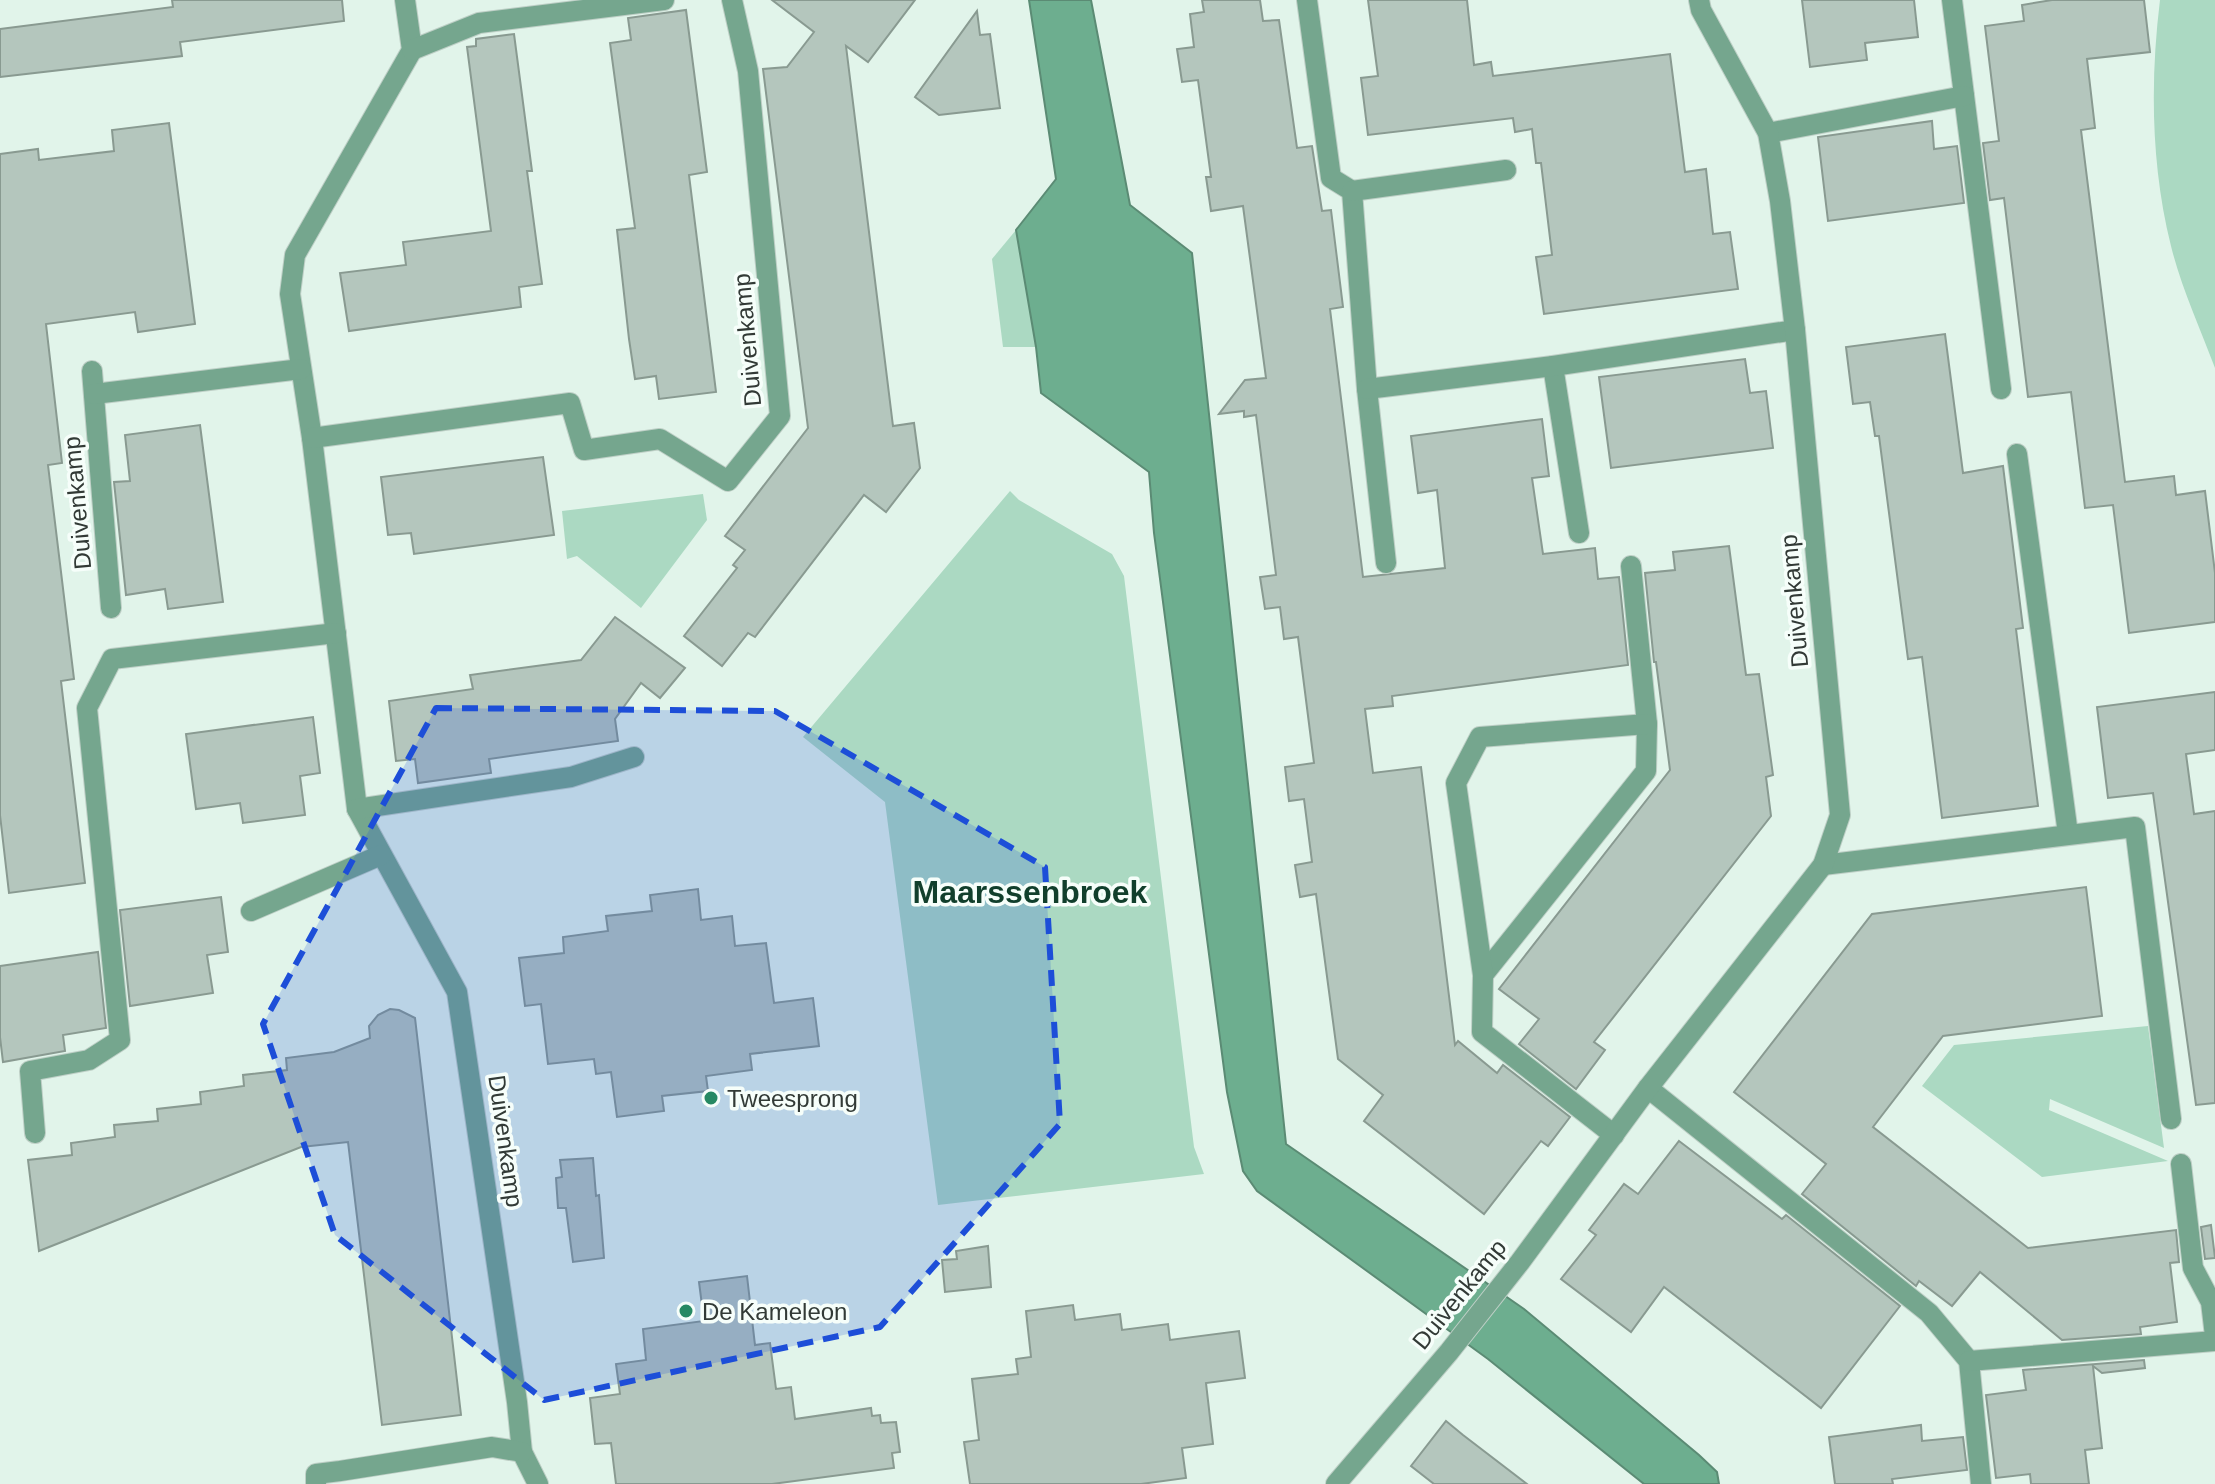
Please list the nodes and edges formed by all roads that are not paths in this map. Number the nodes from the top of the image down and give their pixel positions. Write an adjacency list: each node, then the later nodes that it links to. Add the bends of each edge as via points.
1 (405, 0): 7 (street)
2 (664, 0): 7 (street, via 479,23)
3 (732, 0): 19 (street, Duivenkamp, via 748,71 780,416 728,481 660,439 584,450 570,403)
4 (1307, 0): 11 (street, via 1331,178)
5 (1699, 0): 9 (street, Duivenkamp)
6 (1952, 0): 8 (street)
7 (412, 50): 14 (street, Duivenkamp, via 295,255 290,294)
8 (1964, 96): 9 (street); 17 (street)
9 (1768, 133): 12 (street, Duivenkamp)
10 (1506, 170): 11 (street)
11 (1352, 191): 16 (street)
12 (1795, 330): 13 (street); 31 (street, Duivenkamp, via 1840,815)
13 (1553, 366): 16 (street); 21 (street)
14 (301, 369): 18 (street); 19 (street, Duivenkamp)
15 (92, 371): 18 (street, Duivenkamp)
16 (1367, 389): 22 (street)
17 (2001, 389)
18 (94, 394): 24 (street, Duivenkamp)
19 (312, 438): 25 (street, Duivenkamp)
20 (2017, 454): 29 (street)
21 (1579, 533)
22 (1386, 563)
23 (1631, 566): 26 (street)
24 (111, 608)
25 (336, 633): 28 (street, Duivenkamp); 36 (street, via 112,659 87,708 120,1040 89,1060 30,1071)
26 (1647, 724): 33 (street, via 1646,771); 33 (street, via 1480,737 1456,783)
27 (634, 757): 28 (street, via 571,777)
28 (357, 809): 30 (street, Duivenkamp)
29 (2068, 834): 31 (street); 35 (street, via 2135,827)
30 (381, 855): 32 (street); 41 (street, Duivenkamp, via 457,992)
31 (1823, 865): 34 (street, Duivenkamp)
32 (251, 911)
33 (1483, 975): 37 (street, via 1482,1032)
34 (1648, 1088): 37 (street, Duivenkamp); 40 (street, via 1929,1313)
35 (2171, 1119)
36 (35, 1133)
37 (1614, 1135): 42 (street, Duivenkamp, via 1449,1352)
38 (2181, 1164): 39 (street, via 2193,1268 2211,1302)
39 (2215, 1338): 40 (street)
40 (1969, 1361): 45 (street)
41 (522, 1452): 43 (street, via 492,1447 316,1474); 44 (street, Duivenkamp)
42 (1339, 1483)
43 (316, 1484)
44 (538, 1484)
45 (1981, 1484)

